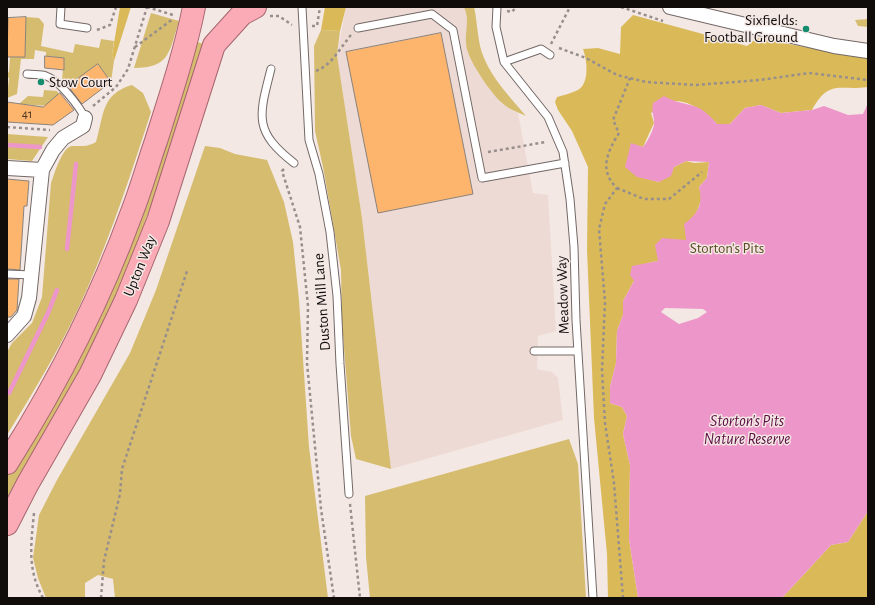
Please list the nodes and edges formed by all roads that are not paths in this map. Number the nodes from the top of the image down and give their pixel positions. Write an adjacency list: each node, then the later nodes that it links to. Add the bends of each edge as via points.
1 (61, 7): 7 (lane, via 60,24)
2 (255, 7): 26 (highway, Upton Way, via 242,14 214,45 158,221 126,300 90,375 30,478)
3 (302, 7): 25 (lane, Duston Mill Lane, via 309,140 330,232 337,296)
4 (670, 7): 9 (street)
5 (497, 8): 11 (lane, Meadow Way, via 496,28)
6 (185, 12): 24 (highway, Upton Way, via 167,106 135,205 102,288 66,362)
7 (87, 28)
8 (358, 28): 16 (lane, via 432,14 453,30 482,178)
9 (868, 52)
10 (550, 54): 11 (lane, via 542,50)
11 (504, 62): 16 (lane, Meadow Way, via 548,117)
12 (271, 69): 15 (lane, via 262,121 267,138)
13 (27, 74): 14 (lane, via 46,75 53,80)
14 (84, 116): 18 (street, via 83,126 64,138 53,150)
15 (294, 162)
16 (565, 163): 23 (lane, Meadow Way, via 572,226)
17 (7, 168): 18 (street)
18 (42, 170): 20 (street)
19 (7, 274): 20 (lane)
20 (32, 275): 21 (street, via 24,316)
21 (7, 335)
22 (534, 351): 23 (lane)
23 (578, 351): 27 (lane, Meadow Way)
24 (7, 463)
25 (349, 494)
26 (7, 524)
27 (593, 598)

